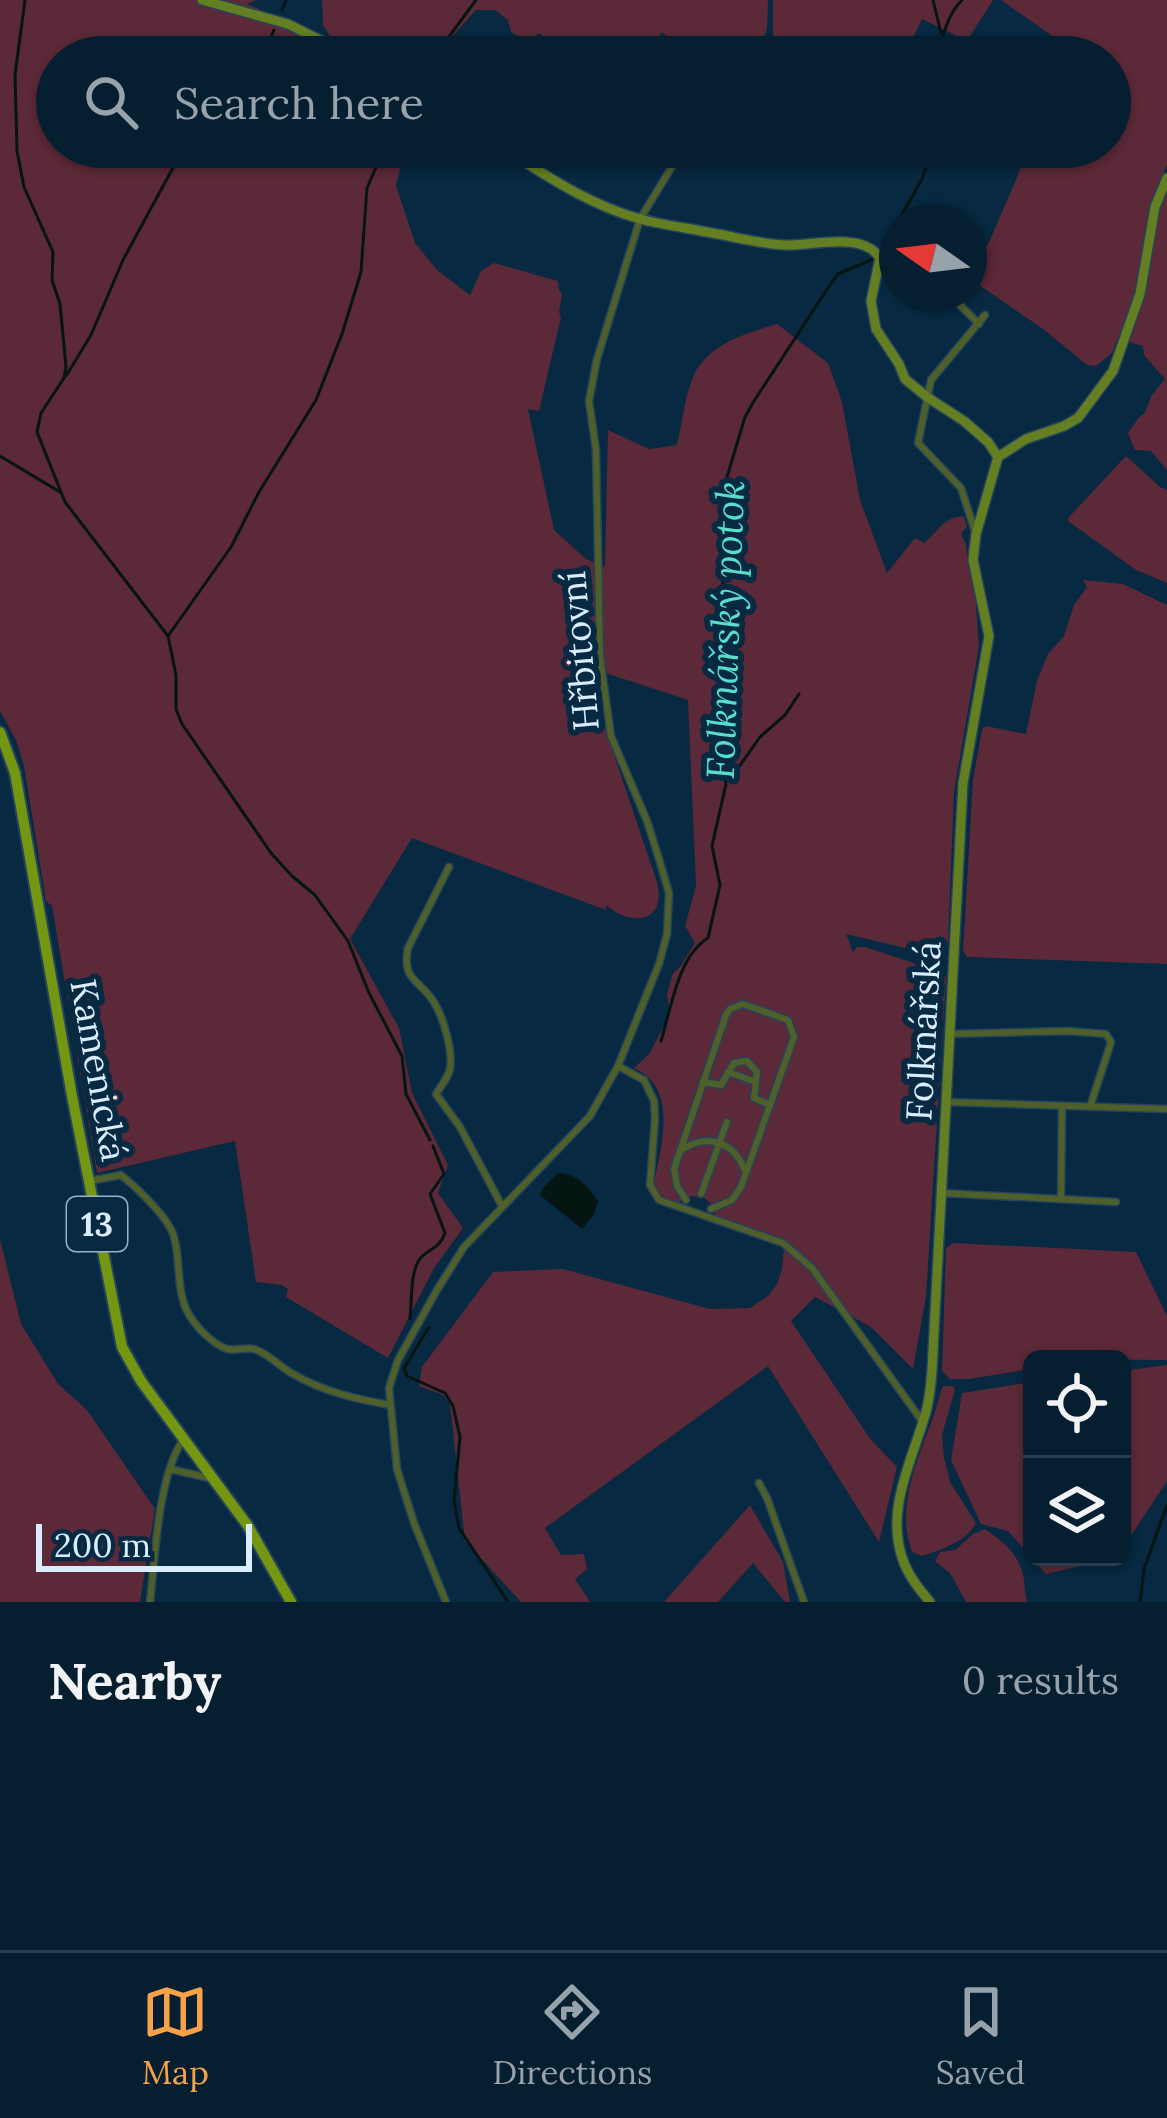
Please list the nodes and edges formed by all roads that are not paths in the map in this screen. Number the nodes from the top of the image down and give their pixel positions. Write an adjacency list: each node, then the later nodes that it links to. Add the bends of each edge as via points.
1 (202, 0): 2 (street)
2 (312, 36)
3 (534, 168): 6 (street)
4 (671, 168): 6 (street, Hřbitovní)
5 (1167, 178): 13 (street, via 1113,371 1078,418)
6 (640, 219): 11 (street, via 764,243 867,244 880,258 871,302 876,329); 18 (street, Hřbitovní, via 589,401 611,736 669,893 668,934)
7 (967, 312): 9 (street)
8 (986, 315): 9 (street)
9 (979, 324): 10 (street)
10 (931, 380): 11 (street); 12 (street)
11 (915, 387): 12 (street)
12 (927, 398): 13 (street); 14 (street, via 918,443 961,488)
13 (998, 457): 14 (street, Folknářská)
14 (976, 534): 17 (street, Folknářská, via 973,560 989,636 963,783)
15 (0, 732): 31 (main road, Kamenická / 13, via 15,773)
16 (449, 867): 37 (street, via 405,962 438,1009 448,1045 449,1074 436,1094)
17 (950, 1034): 22 (street, Folknářská); 25 (street, via 1106,1034 1111,1042)
18 (618, 1066): 37 (street, Hřbitovní, via 590,1115); 40 (street, via 644,1080 654,1101 650,1185 659,1200 783,1243 812,1268)
19 (728, 1072): 20 (street, via 721,1085); 21 (street); 21 (street, via 747,1061)
20 (703, 1082): 23 (street, via 726,1015 742,1004 788,1020 794,1031); 29 (street)
21 (756, 1082): 23 (street, via 754,1098)
22 (947, 1102): 24 (street); 32 (street, Folknářská)
23 (770, 1105): 30 (street)
24 (1062, 1106): 25 (street); 34 (street)
25 (1090, 1107): 26 (street)
26 (1167, 1108)
27 (727, 1122): 28 (street)
28 (719, 1142): 29 (street); 30 (street, via 739,1156); 33 (street)
29 (679, 1152): 35 (street, via 674,1177)
30 (746, 1174): 38 (street, via 736,1196)
31 (88, 1181): 39 (street, via 121,1175 166,1221 188,1314 211,1339 251,1348 320,1387); 41 (main road, Kamenická / 13, via 122,1347)
32 (941, 1193): 34 (street); 40 (street, Folknářská)
33 (701, 1194)
34 (1061, 1199): 36 (street)
35 (686, 1200)
36 (1116, 1202)
37 (502, 1206): 39 (street, Hřbitovní, via 436,1289 398,1360)
38 (711, 1209)
39 (390, 1405): 47 (street, via 402,1490)
40 (922, 1422): 49 (street, Folknářská, via 898,1526 906,1570)
41 (184, 1440): 42 (street); 43 (main road, Kamenická / 13)
42 (170, 1469): 43 (street); 45 (street)
43 (213, 1479): 46 (main road, Kamenická / 13)
44 (758, 1483): 48 (street)
45 (150, 1602)
46 (291, 1602)
47 (446, 1602)
48 (804, 1602)
49 (930, 1602)

